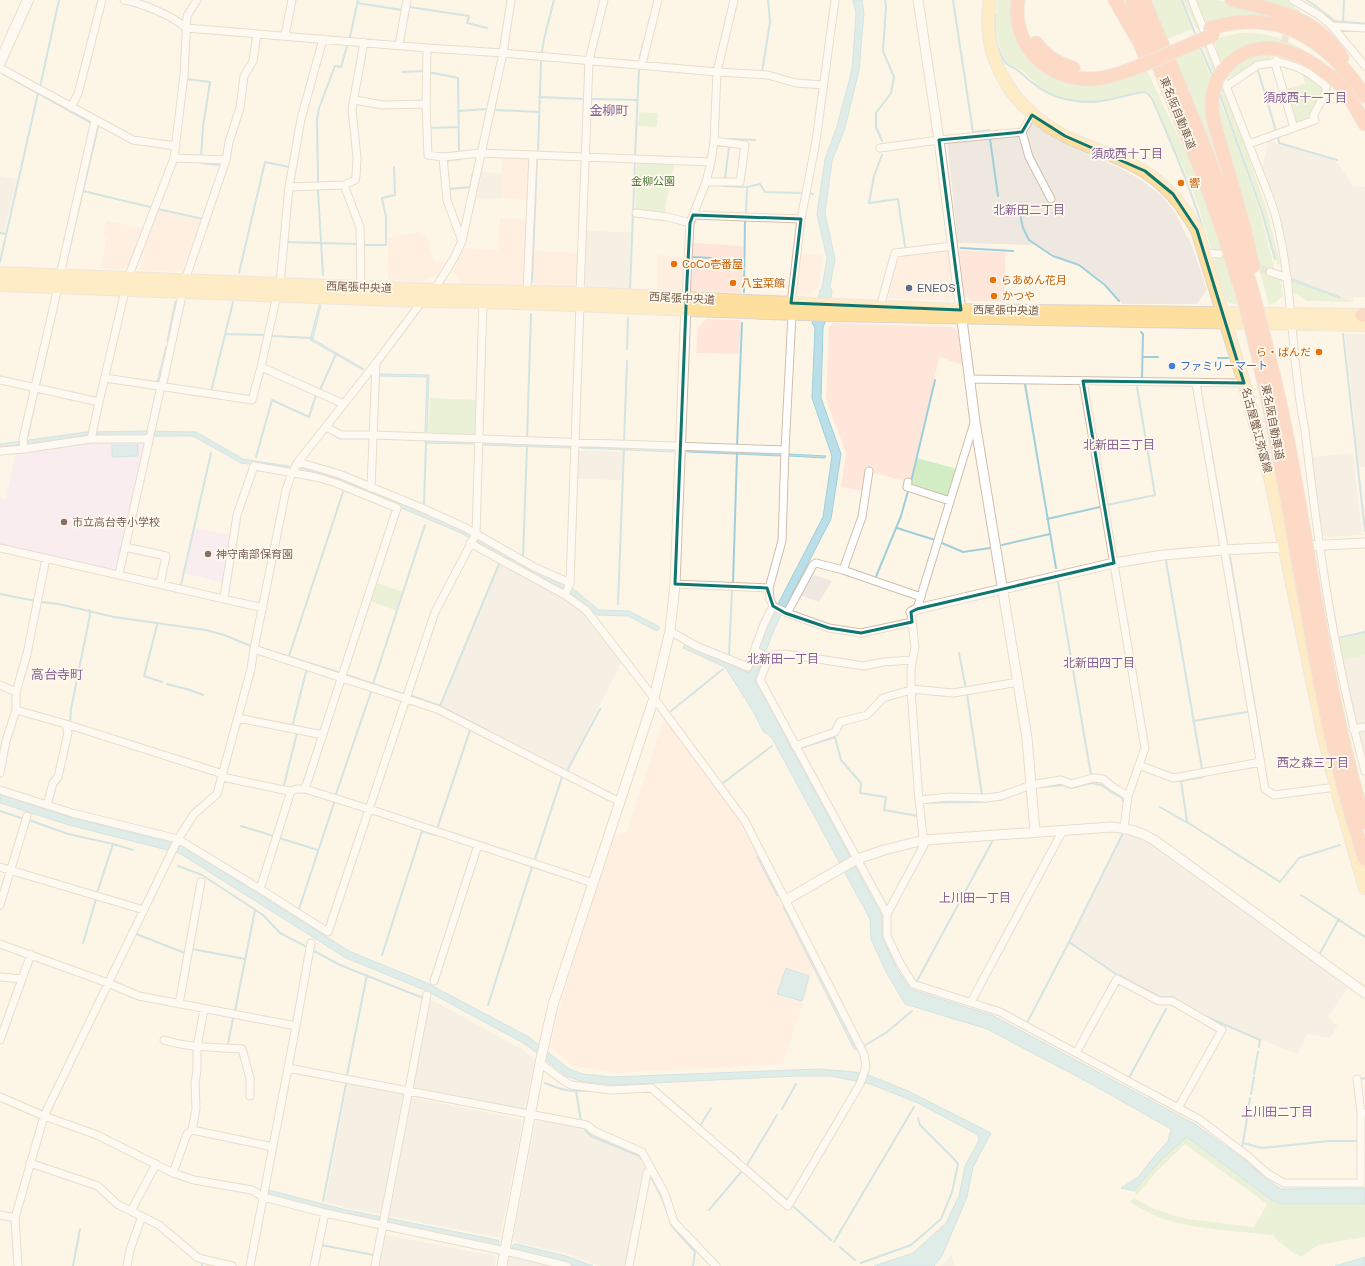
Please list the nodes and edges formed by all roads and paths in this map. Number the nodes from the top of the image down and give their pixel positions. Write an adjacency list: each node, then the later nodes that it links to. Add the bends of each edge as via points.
1 (28, 0): 35 (main road)
2 (102, 0): 48 (street, via 78,94)
3 (127, 0): 23 (street, via 178,21)
4 (197, 0): 23 (street, via 187,16)
5 (292, 0): 27 (street)
6 (407, 0): 30 (street)
7 (511, 0): 32 (street)
8 (604, 0): 34 (street)
9 (658, 0): 37 (street)
10 (734, 0): 40 (street)
11 (835, 0): 43 (street)
12 (918, 0): 54 (street)
13 (990, 0): 49 (main road, 名古屋蟹江弥富線, via 988,21 992,52 998,69 1009,88)
14 (1018, 0): 36 (highway, via 1018,27 1024,41 1039,60 1055,72 1095,79 1120,74)
15 (1027, 0): 36 (highway, via 1025,16 1029,32 1040,49 1058,63 1090,70)
16 (1114, 0): 67 (highway, via 1140,43)
17 (1132, 0): 67 (highway, 東名阪自動車道)
18 (1144, 0): 90 (highway, 東名阪自動車道, via 1216,180)
19 (1192, 0): 44 (street)
20 (1232, 0): 41 (highway, via 1284,12 1306,23 1338,52)
21 (1296, 3): 22 (street, via 1319,15)
22 (1332, 26): 24 (street); 38 (street)
23 (186, 28): 26 (street); 57 (street)
24 (1365, 28)
25 (1211, 32): 36 (highway); 41 (highway, via 1230,23 1251,21 1286,27 1322,48); 42 (highway, via 1242,29 1285,36 1319,56)
26 (257, 34): 27 (street); 64 (street, via 253,61 244,76 240,108)
27 (285, 35): 28 (street)
28 (322, 39): 29 (street); 69 (street, via 301,119)
29 (364, 42): 30 (street); 46 (street)
30 (399, 45): 31 (street)
31 (427, 48): 32 (street); 47 (street)
32 (503, 53): 34 (street); 59 (street)
33 (1277, 59): 44 (street, via 1258,65); 52 (street); 52 (street, via 1300,68 1326,86 1326,92 1313,116 1314,120)
34 (589, 60): 37 (street); 62 (street)
35 (0, 62)
36 (1139, 62)
37 (642, 64): 40 (street)
38 (1365, 66)
39 (0, 68): 48 (street)
40 (717, 72): 43 (street, via 768,75 796,83); 55 (street)
41 (1355, 81): 45 (highway)
42 (1340, 84): 51 (highway); 90 (highway, bridge, via 1306,59 1287,51 1262,48 1250,50 1232,59 1217,79 1212,97 1212,110 1244,227)
43 (823, 85): 73 (street, via 816,141)
44 (1227, 86): 56 (street)
45 (1365, 96)
46 (354, 100): 47 (street, via 384,105); 68 (street, via 352,109 356,176 355,180)
47 (426, 104): 61 (street, via 428,155)
48 (71, 107): 50 (street)
49 (1032, 115): 53 (street); 77 (main road, 名古屋蟹江弥富線, via 1065,136 1135,166 1160,182 1184,208 1196,230)
50 (95, 120): 57 (street, via 133,140); 82 (street)
51 (1365, 124)
52 (1294, 128): 56 (street)
53 (1022, 132): 54 (street); 70 (street, via 1029,157)
54 (940, 140): 58 (street); 76 (street)
55 (714, 141): 65 (street); 66 (street, via 745,145 740,182)
56 (1249, 144): 81 (street, via 1275,214)
57 (176, 146): 63 (street)
58 (880, 148)
59 (482, 154): 60 (street); 61 (street); 75 (street)
60 (533, 155): 62 (street); 89 (street)
61 (443, 157): 75 (street, via 447,200)
62 (586, 157): 65 (street); 91 (street)
63 (174, 158): 64 (street); 83 (street)
64 (226, 160): 85 (street)
65 (712, 162): 66 (street)
66 (706, 182): 72 (street)
67 (1206, 183): 90 (highway, 東名阪自動車道)
68 (344, 185): 69 (street); 86 (street, via 360,228)
69 (289, 188): 87 (street)
70 (1051, 199)
71 (636, 213): 74 (street)
72 (693, 215): 73 (street); 74 (street)
73 (801, 219): 96 (street)
74 (690, 223): 94 (street)
75 (462, 241): 88 (street)
76 (953, 246): 95 (street, via 895,252); 98 (street)
77 (1204, 253): 78 (street); 99 (main road, 名古屋蟹江弥富線)
78 (1219, 254)
79 (1270, 272): 81 (street)
80 (0, 273): 82 (main road, 西尾張中央道)
81 (1288, 278): 101 (street)
82 (59, 281): 83 (main road, 西尾張中央道); 84 (main road, 西尾張中央道); 111 (street)
83 (127, 284): 85 (main road, 西尾張中央道); 104 (street)
84 (0, 285)
85 (184, 286): 87 (main road, 西尾張中央道); 110 (street)
86 (361, 287): 87 (main road, 西尾張中央道); 88 (main road, 西尾張中央道)
87 (278, 289): 92 (main road, 西尾張中央道); 103 (street)
88 (435, 290): 89 (main road, 西尾張中央道); 92 (street)
89 (527, 292): 91 (main road, 西尾張中央道)
90 (1252, 294): 191 (highway, 東名阪自動車道, bridge, via 1271,364 1293,469 1332,690); 197 (highway, 東名阪自動車道, bridge, via 1261,365 1316,659 1331,734)
91 (580, 299): 93 (main road, 西尾張中央道); 94 (main road, 西尾張中央道); 120 (street)
92 (422, 301): 93 (main road, 西尾張中央道); 102 (street)
93 (483, 301): 119 (street)
94 (686, 304): 96 (main road, 西尾張中央道); 122 (street)
95 (880, 307): 97 (main road, 西尾張中央道); 98 (main road, 西尾張中央道)
96 (792, 309): 97 (main road, 西尾張中央道); 123 (street)
97 (835, 310): 98 (main road, 西尾張中央道)
98 (961, 314): 99 (main road, 西尾張中央道); 105 (street)
99 (1224, 318): 101 (main road, 西尾張中央道); 109 (main road, 名古屋蟹江弥富線)
100 (1364, 318): 101 (main road, 西尾張中央道)
101 (1291, 319): 128 (street)
102 (376, 363): 113 (street); 117 (street)
103 (261, 367): 110 (street, via 252,400); 113 (street)
104 (105, 378): 110 (street); 112 (street)
105 (969, 379): 107 (street); 114 (street)
106 (0, 380): 111 (street)
107 (1083, 381): 108 (street); 141 (street)
108 (1196, 383): 109 (street); 139 (street)
109 (1244, 383): 130 (main road, 名古屋蟹江弥富線)
110 (162, 386): 116 (street)
111 (35, 388): 112 (street); 121 (street)
112 (99, 402): 118 (street)
113 (344, 404): 115 (street)
114 (975, 422): 132 (street); 147 (street)
115 (326, 427): 117 (street, via 341,435); 125 (street)
116 (150, 435): 118 (street); 136 (street)
117 (374, 435): 119 (street); 131 (street)
118 (92, 436): 121 (street)
119 (478, 439): 120 (street); 133 (street)
120 (576, 442): 122 (street); 148 (street)
121 (24, 445): 124 (street)
122 (680, 447): 123 (street); 145 (street)
123 (785, 450): 146 (street, via 782,541)
124 (0, 451)
125 (298, 462): 127 (street); 131 (street, via 338,474)
126 (869, 471): 142 (street, via 862,517)
127 (292, 474): 150 (street, via 254,466 237,515); 152 (street, via 286,490); 161 (street, via 336,483 396,508)
128 (1310, 478): 130 (street); 135 (street)
129 (908, 482): 132 (street, via 907,487)
130 (1271, 482): 138 (main road, 名古屋蟹江弥富線)
131 (371, 488): 133 (street, via 464,527)
132 (950, 501): 149 (street)
133 (473, 539): 148 (street); 148 (street, via 534,568); 167 (street, via 435,612)
134 (1365, 543): 135 (street)
135 (1319, 545): 138 (street); 172 (street)
136 (125, 547): 143 (street); 144 (street, via 166,556)
137 (0, 548): 140 (street)
138 (1285, 548): 139 (street); 181 (main road, 名古屋蟹江弥富線)
139 (1224, 550): 141 (street, via 1163,555); 175 (street)
140 (46, 558): 143 (street); 165 (street, via 27,654)
141 (1114, 563): 147 (street); 176 (street, via 1145,748)
142 (843, 570): 149 (street); 154 (street, via 813,564)
143 (119, 574): 144 (street)
144 (160, 584): 150 (street)
145 (675, 584): 146 (street); 156 (street)
146 (769, 588): 151 (street)
147 (1002, 588): 153 (street); 162 (street)
148 (568, 589): 166 (street)
149 (920, 597): 153 (street)
150 (224, 598): 152 (street)
151 (774, 607): 154 (street); 158 (street)
152 (263, 608): 157 (street)
153 (914, 610): 155 (street)
154 (786, 613): 155 (street, via 829,628 862,633)
155 (912, 622): 160 (street, via 915,647)
156 (670, 631): 158 (street, via 696,646 748,667); 166 (street)
157 (254, 649): 161 (street); 169 (street)
158 (754, 651): 159 (street)
159 (769, 657): 160 (street, via 785,654 864,666); 174 (street, via 760,680)
160 (912, 660): 164 (street)
161 (342, 677): 167 (street); 173 (street)
162 (1019, 682): 164 (street, via 953,693); 180 (street)
163 (0, 685): 165 (street)
164 (911, 689): 174 (street, via 883,698 867,715 840,722 835,732); 186 (street)
165 (16, 692): 168 (street)
166 (654, 698): 187 (street); 207 (street, via 746,821)
167 (406, 699): 187 (street, via 437,709); 189 (street)
168 (16, 710): 170 (street); 178 (street)
169 (238, 718): 173 (street); 179 (street)
170 (69, 725): 179 (street); 188 (street)
171 (1365, 726): 172 (street)
172 (1354, 729): 177 (street)
173 (323, 735): 182 (street)
174 (795, 746): 200 (street)
175 (1261, 762): 176 (street, via 1173,778); 181 (street, via 1265,789 1274,794)
176 (1139, 765): 185 (street)
177 (1365, 771)
178 (0, 772)
179 (223, 776): 184 (street); 196 (street, via 217,794 194,814)
180 (1031, 784): 185 (street, via 1061,780 1071,784 1093,778 1103,779); 186 (street, via 1001,796); 194 (street)
181 (1336, 787): 197 (main road, 名古屋蟹江弥富線)
182 (305, 789): 184 (street); 189 (street)
183 (0, 790): 188 (street)
184 (291, 791): 206 (street)
185 (1128, 796): 192 (street)
186 (919, 800): 195 (street)
187 (620, 802): 204 (street)
188 (49, 806): 196 (street)
189 (369, 809): 198 (street); 206 (street, via 328,932)
190 (27, 816): 202 (street)
191 (1365, 823)
192 (1124, 828): 193 (street); 218 (street, via 1154,840)
193 (1063, 830): 194 (street); 220 (street)
194 (1035, 832): 195 (street)
195 (924, 840): 200 (street); 210 (street, via 924,845)
196 (177, 841): 206 (street); 209 (street)
197 (1358, 842): 199 (highway, 東名阪自動車道, bridge); 205 (main road, 名古屋蟹江弥富線)
198 (478, 845): 204 (street); 216 (street)
199 (1365, 859)
200 (856, 860): 207 (street); 210 (street)
201 (0, 867): 202 (street)
202 (11, 870): 208 (street); 209 (street)
203 (201, 882): 221 (street)
204 (593, 883): 228 (street, via 553,1005)
205 (1365, 888)
206 (260, 889)
207 (786, 900): 228 (street, via 864,1054 866,1067 860,1084 788,1206 651,1088 611,1090 571,1085)
208 (0, 905)
209 (144, 910): 217 (street)
210 (886, 914): 220 (street, via 887,936 913,984)
211 (311, 943): 223 (street)
212 (0, 944): 213 (street)
213 (31, 954): 215 (street); 217 (street)
214 (0, 977): 215 (street)
215 (22, 979): 224 (street)
216 (434, 981)
217 (108, 983): 221 (street, via 140,996); 237 (street)
218 (1365, 993)
219 (427, 995): 231 (street)
220 (971, 1002): 227 (street, via 1000,1012)
221 (179, 1004): 222 (street)
222 (204, 1009): 223 (street); 226 (street)
223 (296, 1026): 229 (street)
224 (0, 1040)
225 (164, 1040): 226 (street)
226 (197, 1047): 232 (street, via 242,1049 250,1078); 238 (street, via 196,1109)
227 (1076, 1053): 234 (street); 234 (street, via 1117,979 1160,1000 1172,1001 1222,1030)
228 (540, 1062): 236 (street)
229 (288, 1068): 231 (street); 239 (street)
230 (1357, 1078): 235 (street)
231 (408, 1092): 236 (street); 250 (street)
232 (250, 1096)
233 (0, 1097): 237 (street)
234 (1178, 1108): 235 (street, via 1199,1119 1268,1174 1290,1184 1360,1183)
235 (1363, 1113)
236 (530, 1115): 242 (street, via 587,1125 594,1131 642,1152); 251 (street)
237 (44, 1116): 240 (street); 241 (street, via 97,1135)
238 (192, 1130): 239 (street); 243 (street, via 187,1134)
239 (273, 1147): 244 (street)
240 (30, 1163): 245 (street, via 98,1186 117,1204); 249 (street)
241 (156, 1164): 243 (street); 245 (street)
242 (651, 1168): 260 (street, via 647,1173); 261 (street, via 665,1194 674,1222)
243 (173, 1173): 244 (street, via 194,1180 252,1190)
244 (263, 1197): 246 (street); 255 (street)
245 (131, 1211): 248 (street)
246 (325, 1213): 250 (street); 256 (street)
247 (0, 1215): 249 (street)
248 (142, 1216): 253 (street); 254 (street, via 159,1225 198,1258)
249 (15, 1218): 252 (street)
250 (382, 1225): 251 (street); 257 (street)
251 (504, 1251): 258 (street); 259 (street)
252 (18, 1266)
253 (127, 1266)
254 (232, 1266)
255 (250, 1266)
256 (314, 1266)
257 (375, 1266)
258 (502, 1266)
259 (567, 1266)
260 (629, 1266)
261 (716, 1266)

